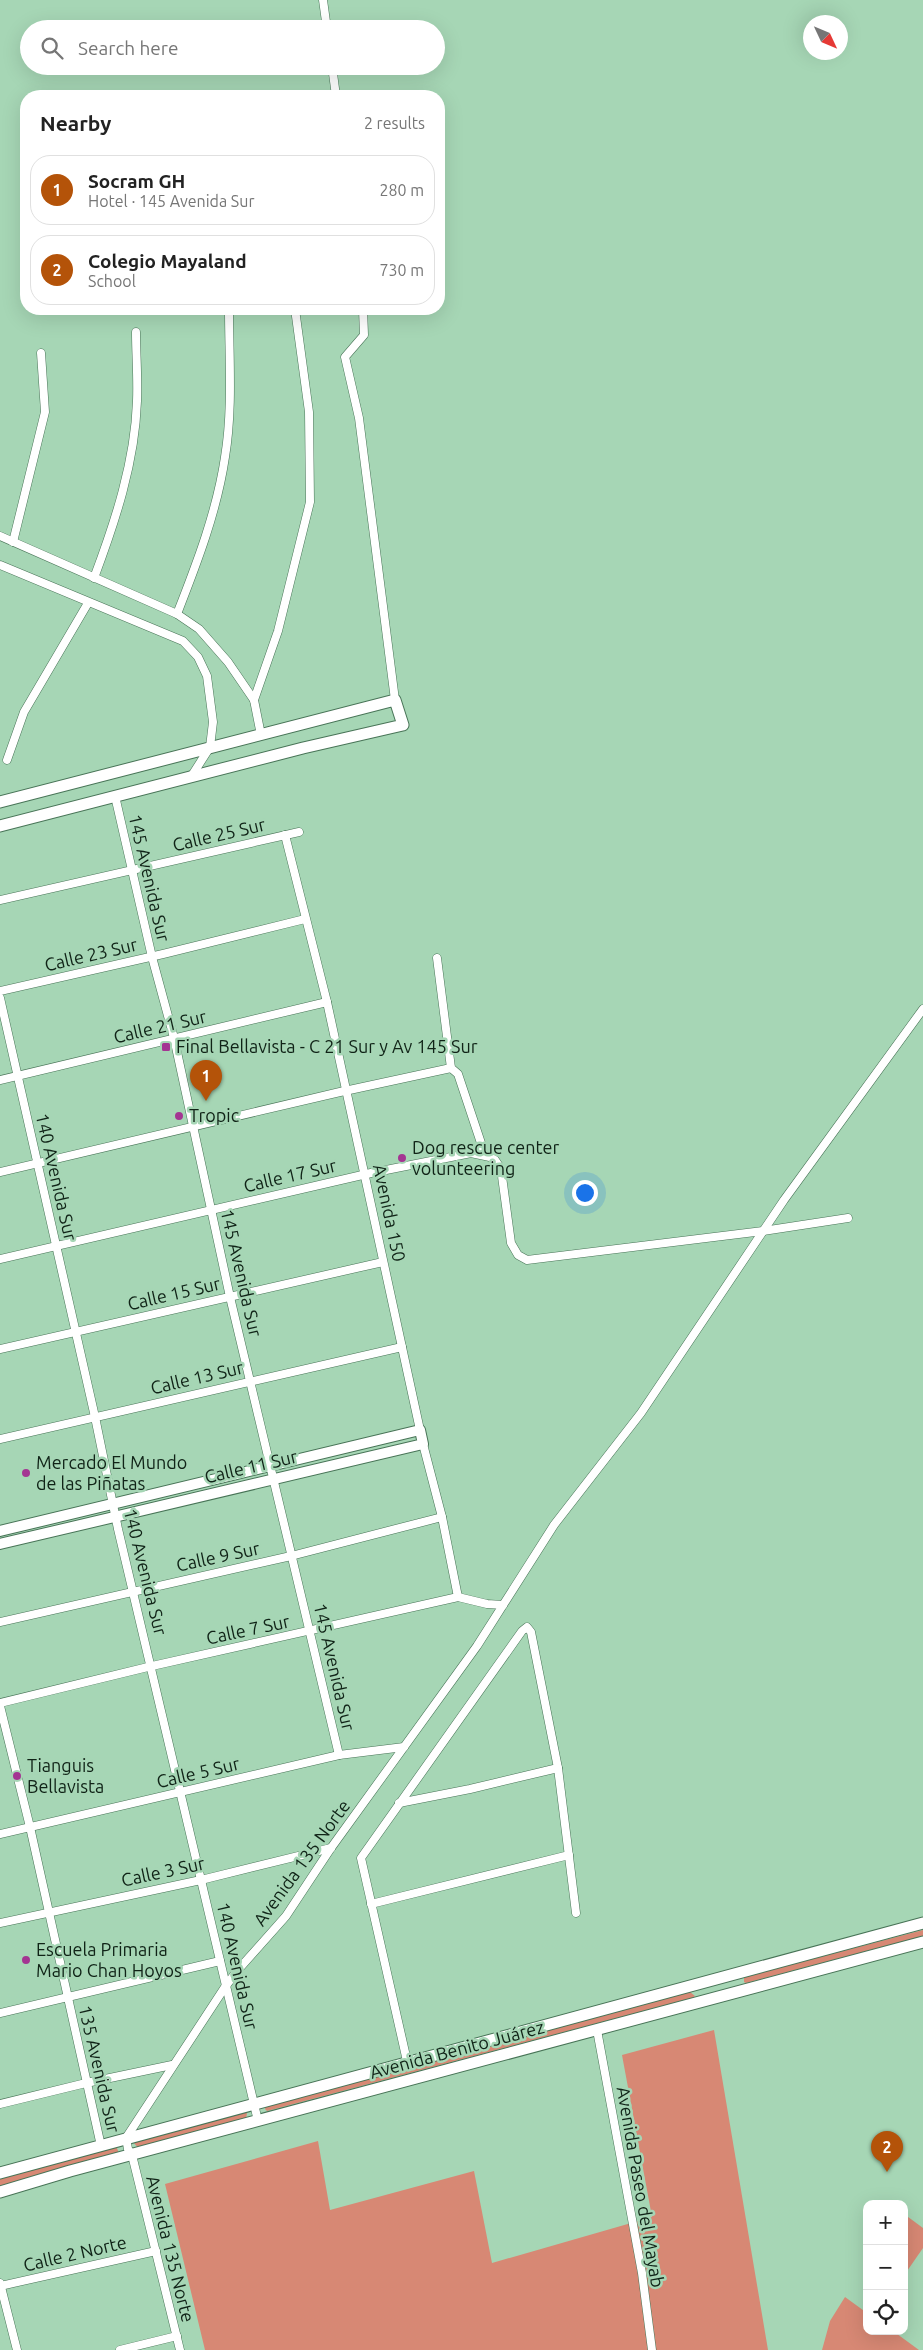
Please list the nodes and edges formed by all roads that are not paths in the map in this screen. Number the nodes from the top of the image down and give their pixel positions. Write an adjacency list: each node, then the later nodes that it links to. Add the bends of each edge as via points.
1 (323, 0): 2 (street)
2 (326, 20)
3 (333, 75): 4 (street)
4 (335, 90)
5 (229, 315): 15 (street, via 230,381 225,457 205,542)
6 (296, 315): 16 (street, via 309,412 310,502 278,631)
7 (364, 315): 17 (street, via 364,335 345,358 359,418)
8 (136, 332): 13 (street, via 137,402 128,464 112,528)
9 (41, 353): 11 (street, via 45,412)
10 (0, 536): 11 (street)
11 (13, 542): 13 (street)
12 (1, 568): 14 (street)
13 (94, 578): 15 (street)
14 (88, 603): 19 (street, via 182,641 198,657 208,676 213,722); 20 (street, via 24,712)
15 (177, 614): 16 (street, via 199,629 228,662)
16 (254, 700): 18 (street)
17 (395, 700): 18 (main road); 21 (main road, via 403,725)
18 (261, 735): 19 (main road)
19 (210, 748): 21 (street); 23 (main road)
20 (7, 760)
21 (191, 777): 22 (main road)
22 (115, 796): 24 (main road); 27 (street, 145 Avenida Sur)
23 (0, 802)
24 (0, 826)
25 (299, 832): 26 (street, Calle 25 Sur)
26 (285, 835): 27 (street, Calle 25 Sur); 29 (street, Avenida 150)
27 (133, 870): 28 (street, Calle 25 Sur); 30 (street, 145 Avenida Sur)
28 (0, 900)
29 (304, 919): 30 (street, Calle 23 Sur); 34 (street, Avenida 150)
30 (152, 957): 32 (street, Calle 23 Sur); 36 (street, 145 Avenida Sur)
31 (437, 958): 37 (street)
32 (0, 991)
33 (0, 998): 38 (street, 140 Avenida Sur)
34 (327, 1002): 36 (street, Calle 21 Sur); 40 (street, Avenida 150)
35 (923, 1009): 48 (street, Avenida 135 Norte)
36 (174, 1038): 38 (street, Calle 21 Sur); 41 (street, 145 Avenida Sur)
37 (451, 1068): 40 (street); 42 (street, via 458,1074)
38 (17, 1076): 39 (street, Calle 21 Sur); 43 (street, 140 Avenida Sur)
39 (0, 1080)
40 (346, 1090): 41 (street); 45 (street, Avenida 150)
41 (194, 1126): 43 (street); 46 (street, 145 Avenida Sur)
42 (486, 1155): 45 (street, Calle 17 Sur, via 471,1153); 48 (street, via 501,1169 511,1243 518,1256 527,1260)
43 (37, 1164): 44 (street); 49 (street, 140 Avenida Sur)
44 (0, 1172)
45 (365, 1174): 46 (street, Calle 17 Sur); 51 (street, Avenida 150)
46 (212, 1209): 49 (street, Calle 17 Sur); 52 (street, 145 Avenida Sur)
47 (848, 1218): 48 (street)
48 (764, 1231): 71 (street, Avenida 135 Norte, via 641,1413 554,1525)
49 (56, 1246): 50 (street, Calle 17 Sur); 53 (street, 140 Avenida Sur)
50 (0, 1259)
51 (383, 1262): 52 (street, Calle 15 Sur); 54 (street, Avenida 150)
52 (230, 1297): 53 (street, Calle 15 Sur); 56 (street, 145 Avenida Sur)
53 (76, 1331): 55 (street, Calle 15 Sur); 57 (street, 140 Avenida Sur)
54 (402, 1347): 56 (street, Calle 13 Sur); 58 (street, Avenida 150)
55 (0, 1349)
56 (250, 1381): 57 (street, Calle 13 Sur); 61 (street, 145 Avenida Sur)
57 (95, 1417): 59 (street, Calle 13 Sur); 63 (street, 140 Avenida Sur)
58 (420, 1430): 60 (street, Avenida 150); 61 (street, Calle 11 Sur)
59 (0, 1439)
60 (423, 1444): 62 (street, Calle 11 Sur); 65 (street, Avenida 150)
61 (270, 1466): 62 (street, 145 Avenida Sur); 63 (street, Calle 11 Sur)
62 (273, 1479): 64 (street, Calle 11 Sur); 68 (street, 145 Avenida Sur)
63 (113, 1503): 64 (street, 140 Avenida Sur); 66 (street, Calle 11 Sur)
64 (116, 1517): 67 (street, Calle 11 Sur); 69 (street, 140 Avenida Sur)
65 (442, 1517): 68 (street, Calle 9 Sur); 70 (street, Avenida 150)
66 (0, 1531)
67 (0, 1544)
68 (291, 1556): 69 (street, Calle 9 Sur); 73 (street, 145 Avenida Sur)
69 (133, 1591): 72 (street, Calle 9 Sur); 74 (street, 140 Avenida Sur)
70 (458, 1597): 71 (street, Calle 7 Sur); 73 (street, Calle 7 Sur)
71 (503, 1605): 76 (street, Avenida 135 Norte)
72 (0, 1622)
73 (311, 1631): 74 (street, Calle 7 Sur); 77 (street, 145 Avenida Sur)
74 (152, 1666): 75 (street, Calle 7 Sur); 79 (street, 140 Avenida Sur)
75 (0, 1705): 81 (street, 135 Avenida Sur)
76 (404, 1747): 77 (street, Calle 5 Sur); 83 (street, Avenida 135 Norte)
77 (339, 1755): 79 (street, Calle 5 Sur)
78 (558, 1768): 80 (street); 80 (street, via 531,1632 527,1627); 84 (street)
79 (181, 1793): 81 (street, Calle 5 Sur); 85 (street, 140 Avenida Sur)
80 (399, 1803): 86 (street, via 361,1858)
81 (30, 1827): 82 (street, Calle 5 Sur); 87 (street, 135 Avenida Sur)
82 (0, 1834)
83 (331, 1848): 85 (street, Calle 3 Sur); 93 (street, Avenida 135 Norte, via 286,1916)
84 (569, 1855): 86 (street); 88 (street)
85 (201, 1880): 87 (street, Calle 3 Sur); 92 (street, 140 Avenida Sur)
86 (371, 1904): 97 (street)
87 (49, 1911): 89 (street, Calle 3 Sur); 94 (street, 135 Avenida Sur)
88 (576, 1913)
89 (0, 1923)
90 (923, 1923): 97 (main road, Avenida Benito Juárez)
91 (923, 1942): 96 (main road, Avenida Benito Juárez)
92 (220, 1962): 93 (street, 140 Avenida Sur); 94 (street)
93 (225, 1986): 98 (street, Avenida 135 Norte); 101 (street, 140 Avenida Sur)
94 (68, 1997): 95 (street); 99 (street, 135 Avenida Sur)
95 (0, 2013)
96 (597, 2030): 102 (main road, Avenida Benito Juárez); 114 (street, Avenida Paseo del Mayab, via 642,2273)
97 (407, 2061): 101 (main road, Avenida Benito Juárez)
98 (172, 2065): 99 (street); 103 (street, Avenida 135 Norte)
99 (86, 2083): 100 (street); 104 (street, 135 Avenida Sur)
100 (0, 2104)
101 (254, 2104): 102 (street, 140 Avenida Sur); 103 (main road, Avenida Benito Juárez)
102 (258, 2121): 105 (main road, Avenida Benito Juárez)
103 (126, 2138): 104 (main road, Avenida Benito Juárez); 105 (street, Avenida 135 Norte)
104 (101, 2146): 106 (main road, Avenida Benito Juárez)
105 (132, 2155): 107 (main road, Avenida Benito Juárez); 108 (street, Avenida 135 Norte)
106 (0, 2173)
107 (0, 2192)
108 (156, 2251): 109 (street, Calle 2 Norte); 110 (street, Avenida 135 Norte)
109 (0, 2285): 111 (street)
110 (177, 2336): 112 (street); 113 (street, Avenida 135 Norte)
111 (17, 2350)
112 (120, 2350)
113 (180, 2350)
114 (652, 2350)

